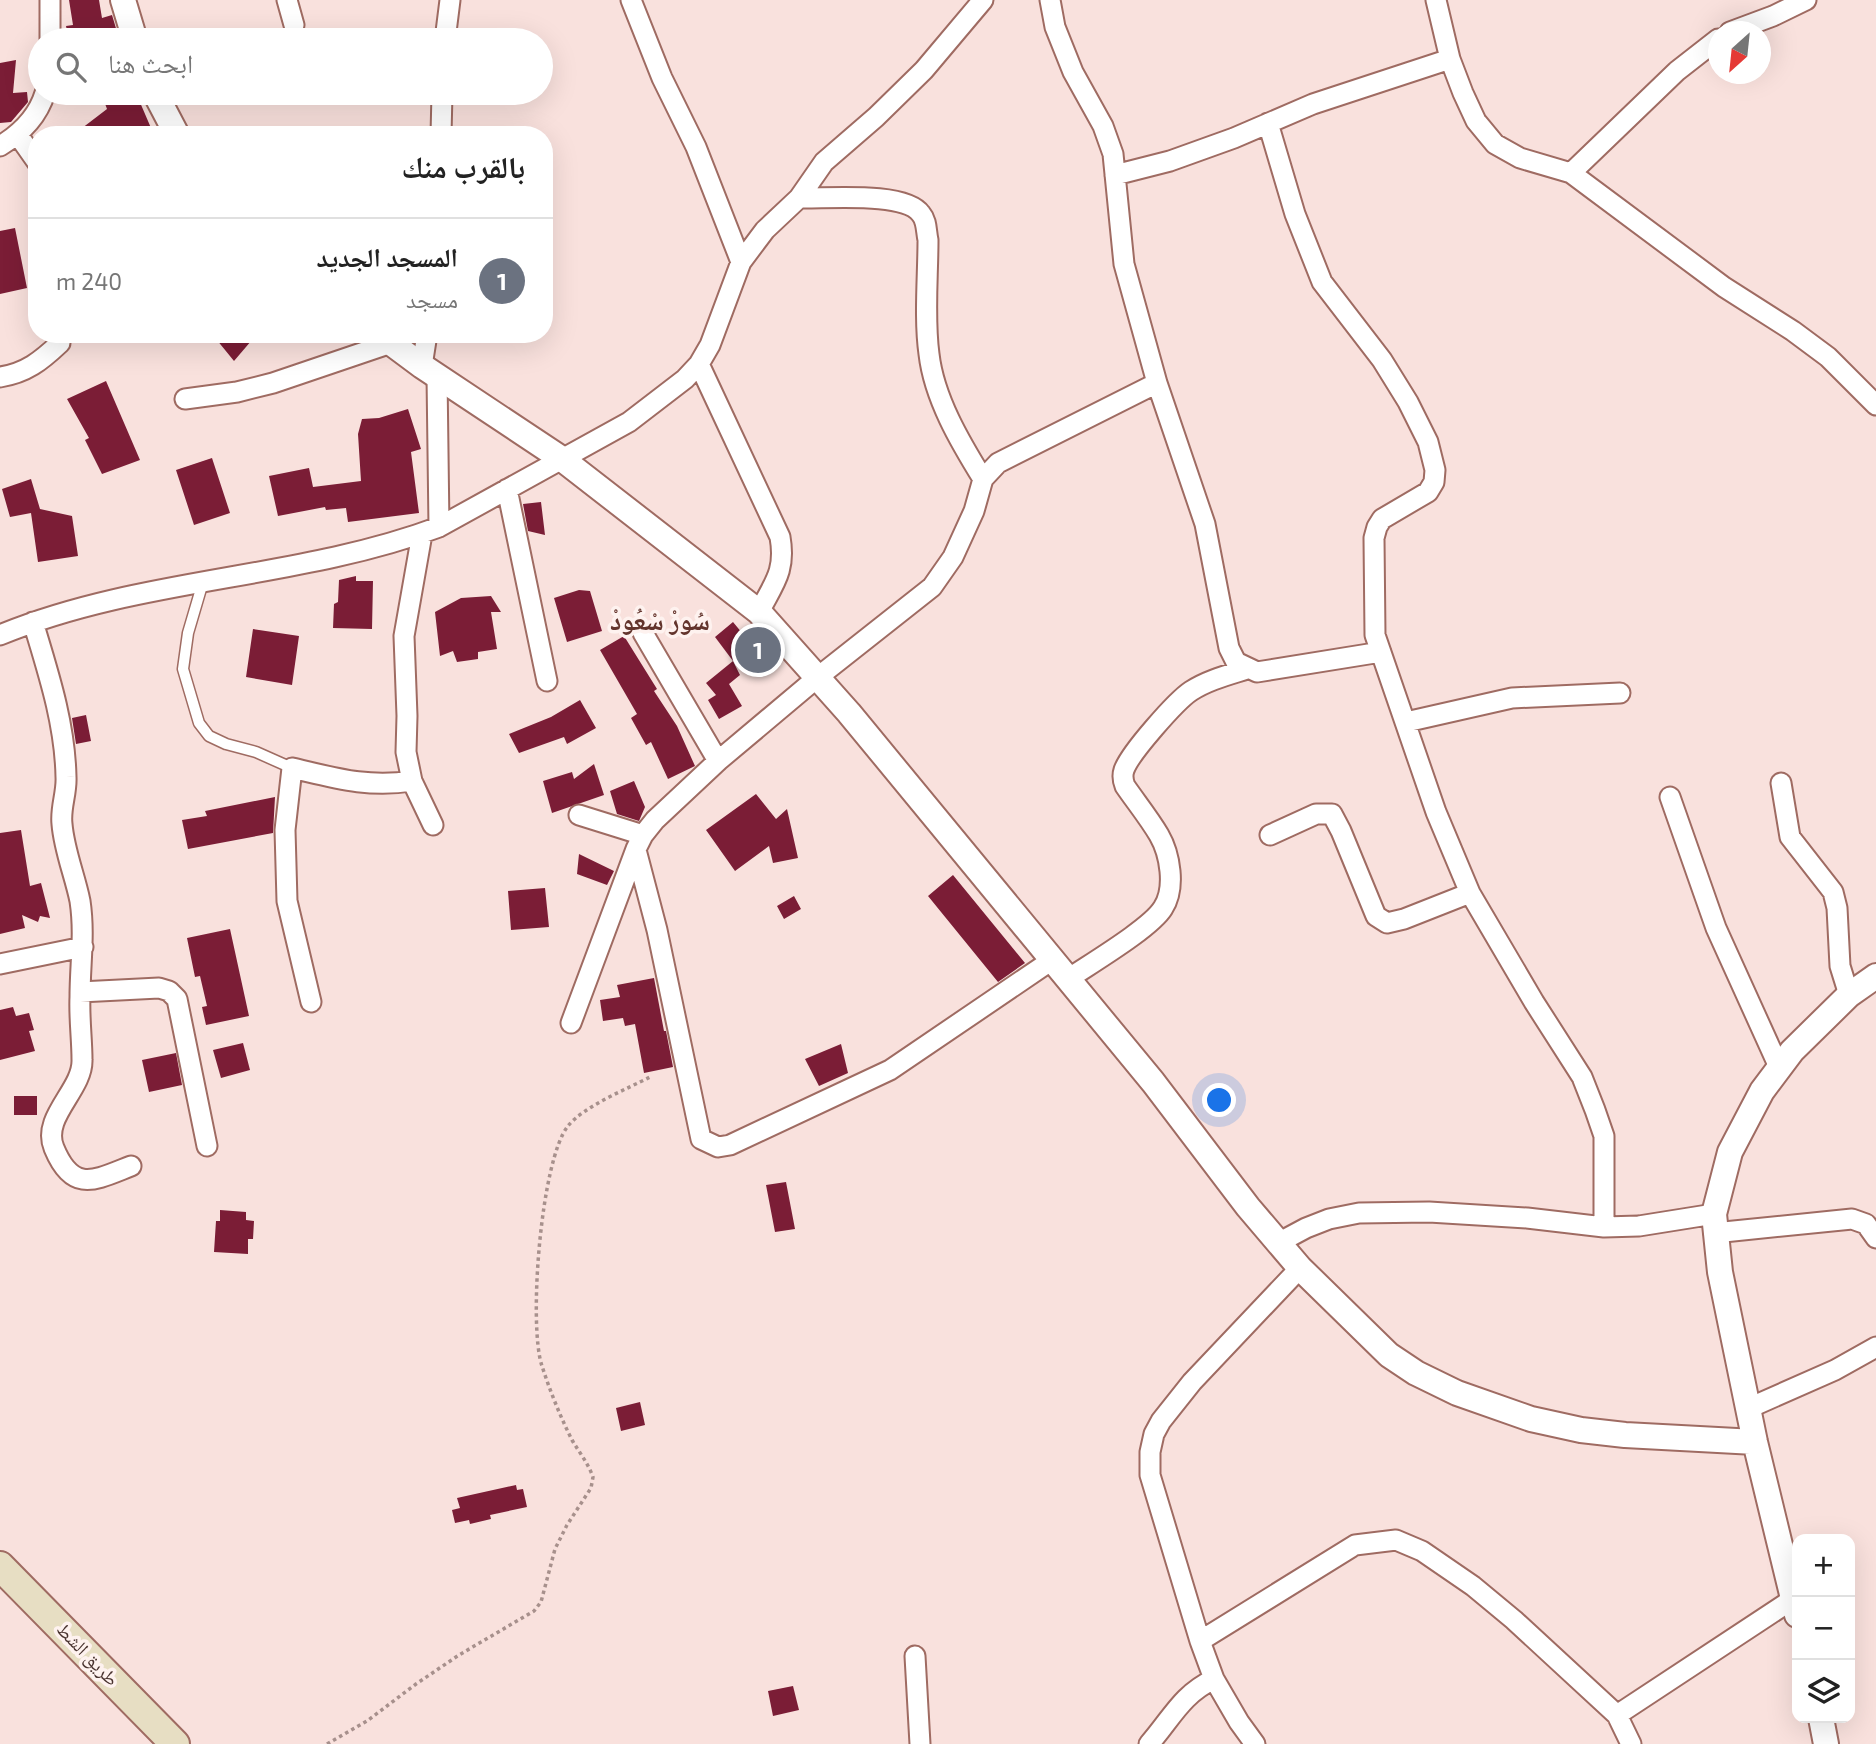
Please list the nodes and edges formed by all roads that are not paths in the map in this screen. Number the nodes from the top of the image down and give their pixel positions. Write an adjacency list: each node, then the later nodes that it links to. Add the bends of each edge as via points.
1 (51, 0): 12 (street)
2 (122, 0): 13 (street)
3 (287, 0): 11 (street)
4 (450, 0): 14 (street)
5 (631, 0): 29 (street)
6 (983, 0): 28 (street, via 924,70 824,162)
7 (1050, 0): 27 (street, via 1073,72 1103,126)
8 (1436, 0): 16 (street)
9 (1806, 0): 10 (street)
10 (1760, 21)
11 (294, 25)
12 (50, 28)
13 (131, 28)
14 (446, 28)
15 (1708, 47): 26 (street)
16 (1450, 59): 20 (street); 26 (street, via 1476,121 1495,145 1520,158)
17 (40, 105): 23 (street)
18 (161, 105): 21 (street)
19 (442, 105): 22 (street)
20 (1268, 123): 27 (street); 49 (street, via 1295,214 1322,282 1409,402 1435,470 1427,492 1382,519 1377,527 1375,635)
21 (172, 126)
22 (441, 126)
23 (18, 135): 24 (street); 25 (street)
24 (0, 146)
25 (28, 149)
26 (1571, 173): 39 (street, via 1724,288 1828,357)
27 (1115, 175): 37 (street, via 1124,264)
28 (799, 198): 29 (street, via 765,230); 41 (street, via 881,199 920,211 928,240 929,355 944,408)
29 (741, 262): 34 (street)
30 (60, 343): 36 (street, via 40,362 18,374)
31 (375, 343): 38 (street, via 273,383)
32 (391, 343): 35 (street)
33 (428, 343): 35 (street)
34 (699, 364): 40 (street, via 629,422); 45 (street, via 779,537 781,571)
35 (430, 371): 40 (street); 43 (street)
36 (0, 377)
37 (1157, 383): 41 (street, via 998,463); 50 (street, via 1205,524 1229,648 1236,662)
38 (185, 399)
39 (1876, 405)
40 (562, 459): 42 (street); 45 (street)
41 (983, 478): 51 (street, via 974,511 945,572)
42 (508, 489): 43 (street); 52 (street)
43 (430, 530): 44 (street, via 407,540 321,560); 57 (street, via 404,636 406,752)
44 (203, 582): 46 (street, via 100,602); 56 (lane, via 187,633 183,669 199,723 209,736)
45 (759, 612): 51 (street)
46 (33, 622): 48 (street); 65 (street, via 62,736 67,778 62,825 80,902)
47 (643, 633): 55 (street)
48 (0, 635)
49 (1381, 652): 50 (street, via 1257,672); 54 (street)
50 (1247, 669): 67 (street, via 1188,692 1124,769 1125,786 1160,836 1166,853 1170,872 1163,909 1143,928)
51 (818, 677): 55 (street); 67 (street)
52 (547, 681)
53 (1620, 693): 54 (street, via 1512,698)
54 (1406, 722): 64 (street)
55 (718, 761): 63 (street, via 655,820)
56 (292, 768): 57 (street, via 366,784); 71 (street, via 285,830 287,901)
57 (412, 781): 61 (street)
58 (1780, 783): 70 (street, via 1790,836 1833,892 1840,966)
59 (1670, 797): 73 (street, via 1716,929)
60 (579, 815): 63 (street)
61 (433, 825)
62 (1270, 835): 64 (street, via 1316,814 1332,814 1376,916 1387,923)
63 (640, 842): 67 (street, via 701,1139 718,1147 890,1070); 72 (street)
64 (1470, 893): 77 (street, via 1582,1077 1604,1136)
65 (83, 947): 66 (street); 69 (street)
66 (0, 964)
67 (1060, 970): 79 (street)
68 (1876, 976): 70 (street)
69 (80, 992): 74 (street, via 159,988 177,999); 75 (street, via 82,1068 55,1120 53,1147 70,1174 81,1180 94,1181)
70 (1849, 995): 73 (street)
71 (311, 1002)
72 (571, 1023)
73 (1779, 1067): 76 (street, via 1730,1152)
74 (207, 1146)
75 (131, 1166)
76 (1714, 1223): 77 (street); 78 (street, via 1852,1219 1866,1224); 82 (street)
77 (1604, 1227): 79 (street, via 1527,1217 1359,1213 1317,1223)
78 (1876, 1238)
79 (1278, 1243): 80 (street)
80 (1300, 1268): 83 (street, via 1388,1355 1416,1373 1488,1405 1581,1430); 87 (street, via 1192,1382 1154,1434 1150,1475)
81 (1876, 1348): 82 (street)
82 (1749, 1408): 83 (street)
83 (1755, 1442): 85 (street)
84 (0, 1566): 92 (main road, طريق الشط)
85 (1793, 1597)
86 (1792, 1609): 90 (street)
87 (1200, 1641): 89 (street); 90 (street, via 1355,1545 1396,1540 1422,1551 1472,1586)
88 (915, 1656): 93 (street)
89 (1214, 1679): 94 (street, via 1181,1701); 95 (street)
90 (1617, 1715): 96 (street)
91 (1822, 1723): 97 (street)
92 (175, 1744)
93 (920, 1744)
94 (1149, 1744)
95 (1255, 1744)
96 (1631, 1744)
97 (1826, 1744)

